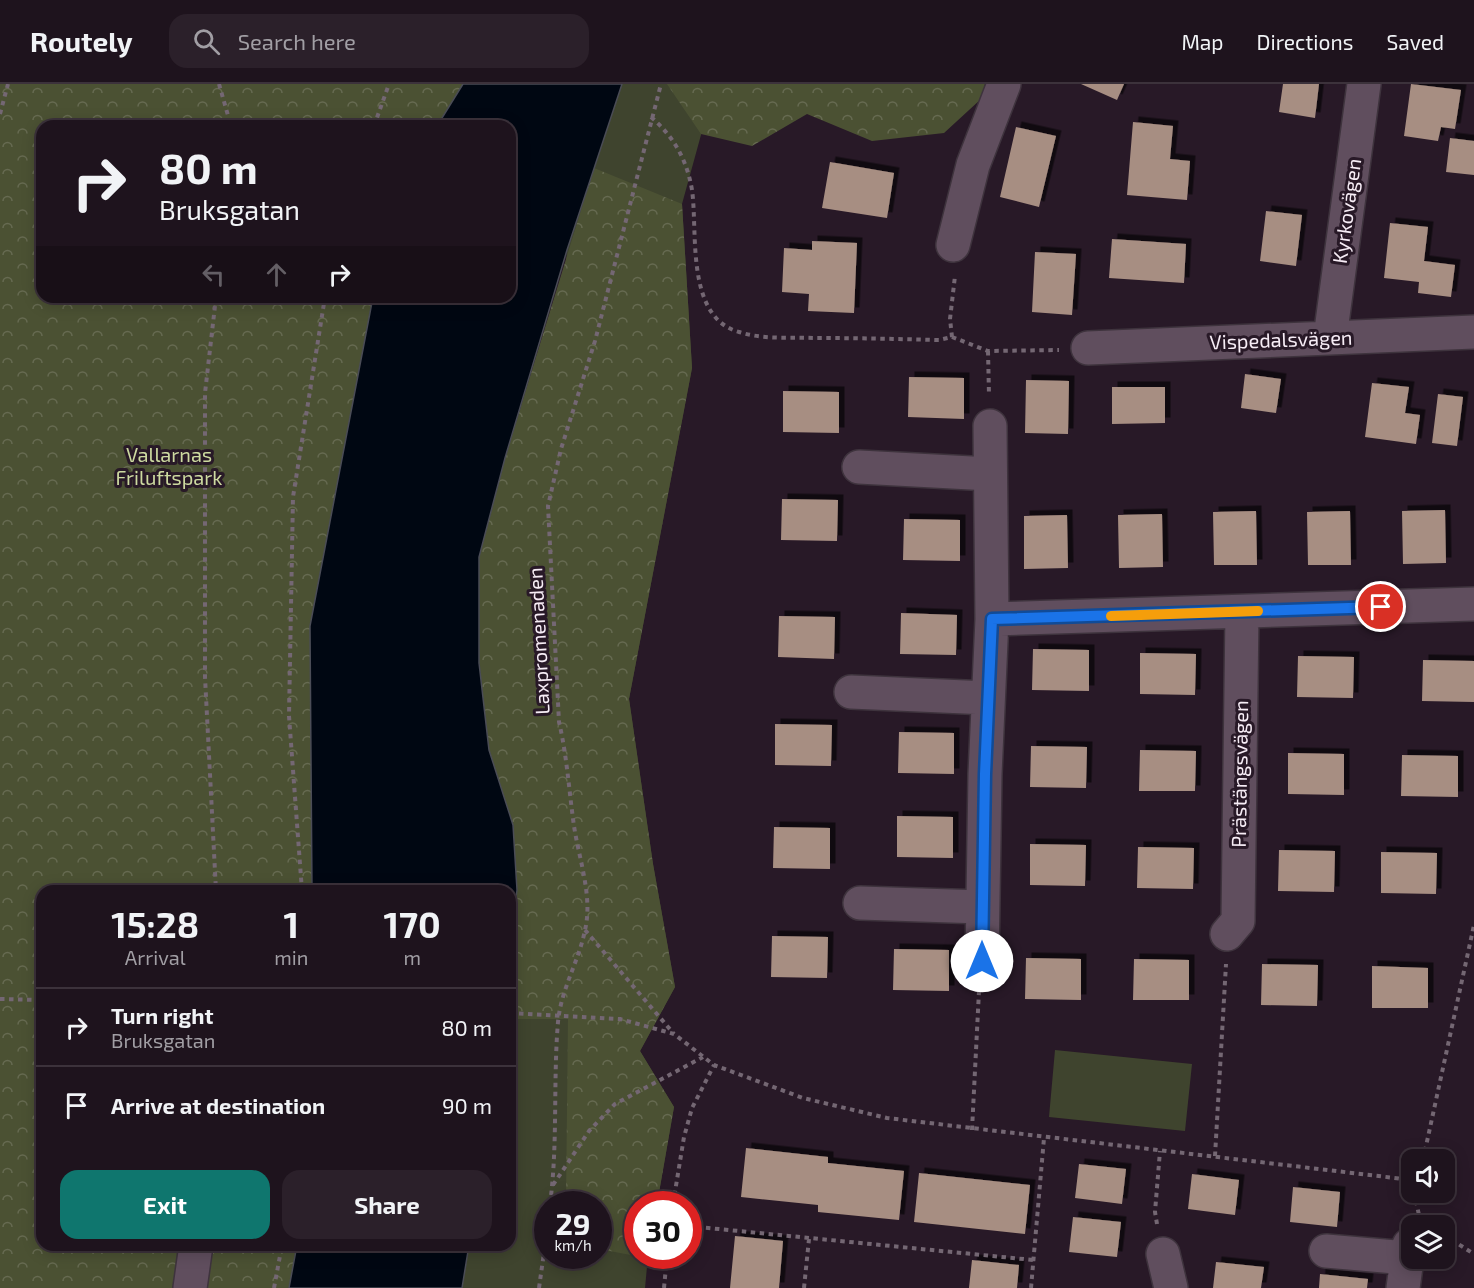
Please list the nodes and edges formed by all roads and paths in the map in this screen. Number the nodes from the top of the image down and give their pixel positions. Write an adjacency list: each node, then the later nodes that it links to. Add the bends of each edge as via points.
1 (8, 84): 7 (path)
2 (219, 84): 9 (path)
3 (389, 84): 10 (path)
4 (661, 84): 8 (path, Laxpromenaden)
5 (1004, 84): 11 (street, via 974,165)
6 (1364, 84): 16 (street, Kyrkovägen)
7 (0, 114)
8 (651, 117): 15 (path, via 670,136 683,158 692,191 695,254 703,295 728,328 758,337); 32 (path, Laxpromenaden, via 595,341 561,449 548,506 559,722 587,901)
9 (229, 120)
10 (376, 120)
11 (953, 245): 15 (path, via 956,267 950,319)
12 (215, 303): 27 (path, via 204,393 205,677)
13 (324, 303): 28 (path, via 293,497 290,716)
14 (1474, 332): 16 (street, Vispedalsvägen)
15 (952, 337): 18 (path)
16 (1330, 338): 17 (street, Vispedalsvägen)
17 (1088, 348): 18 (path)
18 (988, 351): 19 (path)
19 (990, 426): 21 (street)
20 (859, 467): 21 (street)
21 (990, 474): 24 (street)
22 (1474, 604): 23 (street)
23 (1242, 612): 24 (street); 33 (street, Prästängsvägen, via 1238,921)
24 (992, 619): 26 (street)
25 (851, 692): 26 (street)
26 (988, 698): 30 (street)
27 (216, 885)
28 (302, 885)
29 (860, 903): 30 (street)
30 (982, 907): 34 (street)
31 (1474, 925): 44 (path)
32 (585, 930): 38 (path, Laxpromenaden); 39 (path)
33 (1227, 934): 46 (path)
34 (982, 961): 42 (path)
35 (0, 999): 36 (path)
36 (36, 1000)
37 (516, 1013): 38 (path)
38 (558, 1016): 39 (path, via 620,1019); 48 (path, Laxpromenaden)
39 (674, 1034): 40 (path)
40 (704, 1057): 41 (path); 48 (path, via 615,1104 589,1131)
41 (714, 1065): 42 (path, via 803,1098 887,1118); 50 (path, via 692,1108)
42 (972, 1130): 43 (path)
43 (1044, 1138): 45 (path); 60 (path)
44 (1425, 1149)
45 (1160, 1150): 46 (path); 58 (path, via 1155,1212)
46 (1215, 1156): 47 (path)
47 (1401, 1179)
48 (552, 1185): 49 (path, Laxpromenaden)
49 (551, 1191)
50 (675, 1191)
51 (702, 1228): 52 (path)
52 (809, 1239): 60 (path); 67 (path)
53 (1455, 1242): 59 (path)
54 (195, 1251): 63 (street)
55 (281, 1251): 64 (path)
56 (1326, 1251): 57 (street)
57 (1401, 1253)
58 (1162, 1254): 69 (street)
59 (1474, 1254)
60 (1034, 1260): 68 (path)
61 (542, 1269): 65 (path)
62 (666, 1269): 66 (path)
63 (190, 1288)
64 (274, 1288)
65 (539, 1288)
66 (664, 1288)
67 (804, 1288)
68 (1031, 1288)
69 (1171, 1288)

